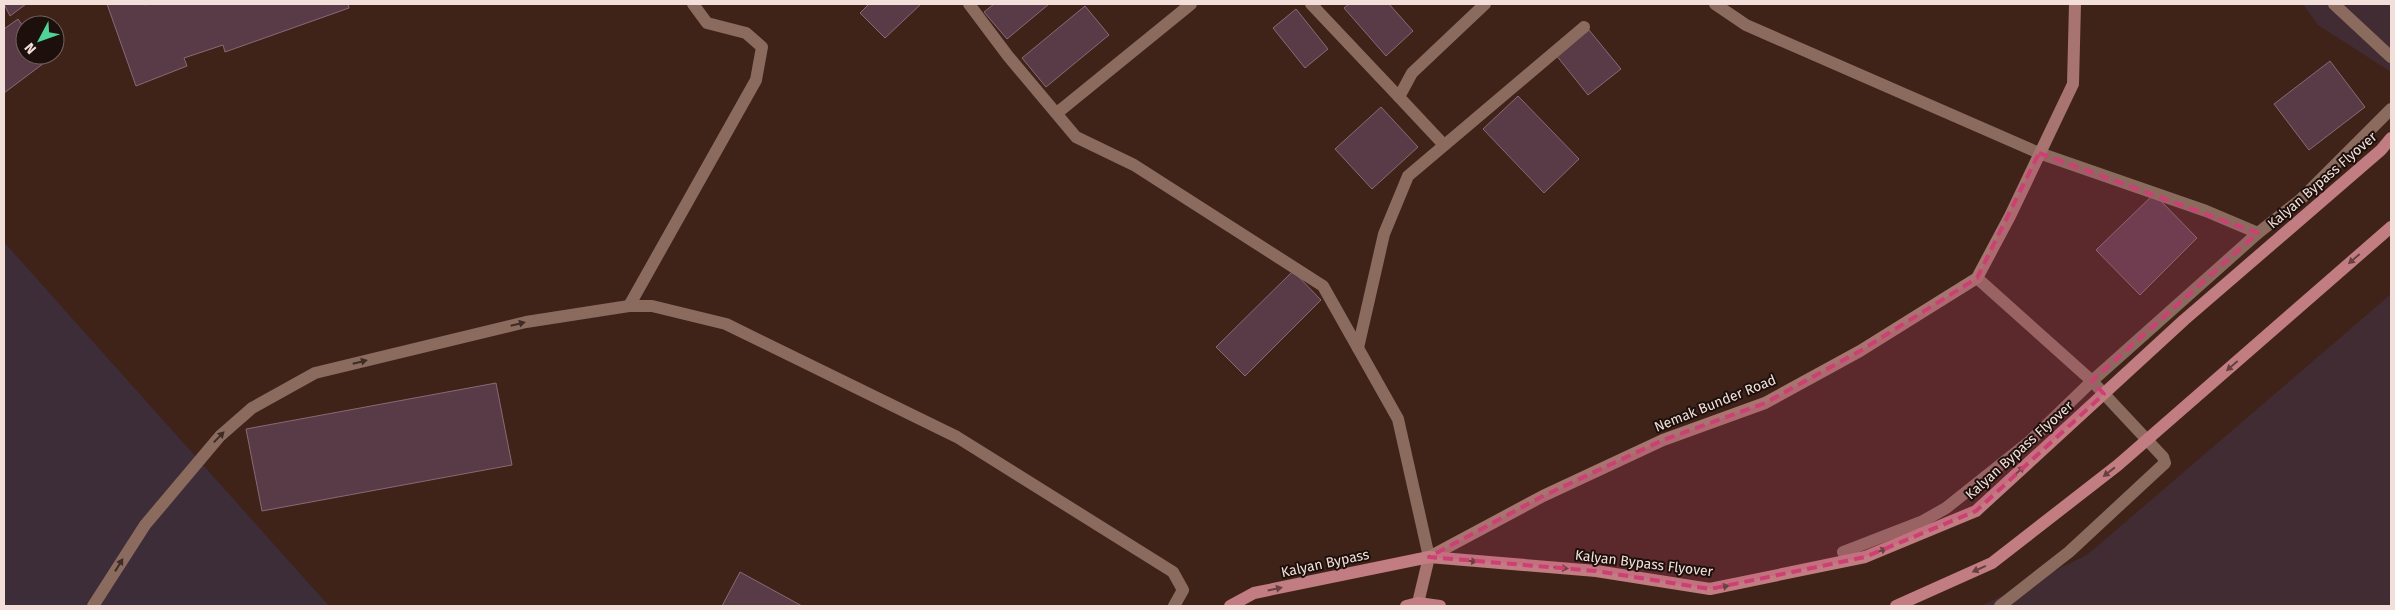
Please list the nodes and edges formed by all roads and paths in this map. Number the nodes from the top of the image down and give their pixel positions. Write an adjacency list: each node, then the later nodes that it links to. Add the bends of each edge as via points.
1 (694, 4): 20 (street, via 707,23 746,34 762,47 756,80)
2 (970, 4): 13 (street, via 1008,56)
3 (1190, 4): 13 (street)
4 (1311, 4): 11 (street)
5 (1485, 4): 11 (street, via 1412,72)
6 (1715, 4): 16 (street, via 1746,24)
7 (2075, 4): 16 (street, via 2073,84)
8 (2334, 4): 10 (street)
9 (1584, 27): 15 (street)
10 (2391, 57)
11 (1399, 97): 15 (street)
12 (2391, 109): 18 (street, via 2300,200)
13 (1057, 113): 21 (street, via 1076,137 1134,165 1323,286)
14 (2391, 138): 24 (main road, Kalyan Bypass Flyover, one-way to 14, via 1596,571 1710,589 1865,557 1976,511 2184,320)
15 (1444, 145): 21 (street, via 1408,176 1384,234)
16 (2039, 153): 18 (street, via 2206,211); 19 (street)
17 (2391, 228): 30 (main road, one-way to 30, via 2118,465 1992,563)
18 (2258, 233): 22 (street)
19 (1977, 278): 22 (street); 24 (street, Nemak Bunder Road, via 1860,351 1766,402 1663,440 1543,496)
20 (629, 306): 26 (street, one-way to 20, via 144,525 220,436 252,408 315,373 526,322); 27 (street, via 652,306 726,324 957,437 1173,572 1183,590)
21 (1358, 348): 24 (street, via 1398,419)
22 (2092, 381): 23 (street, via 2029,442 1946,508 1923,521); 31 (street, via 2165,463 2069,552)
23 (1843, 552)
24 (1428, 557): 25 (street); 28 (main road, Kalyan Bypass, one-way to 24, via 1254,593)
25 (1412, 605): 29 (main road)
26 (93, 606)
27 (1174, 606)
28 (1230, 606)
29 (1440, 606)
30 (1896, 606)
31 (2000, 606)

